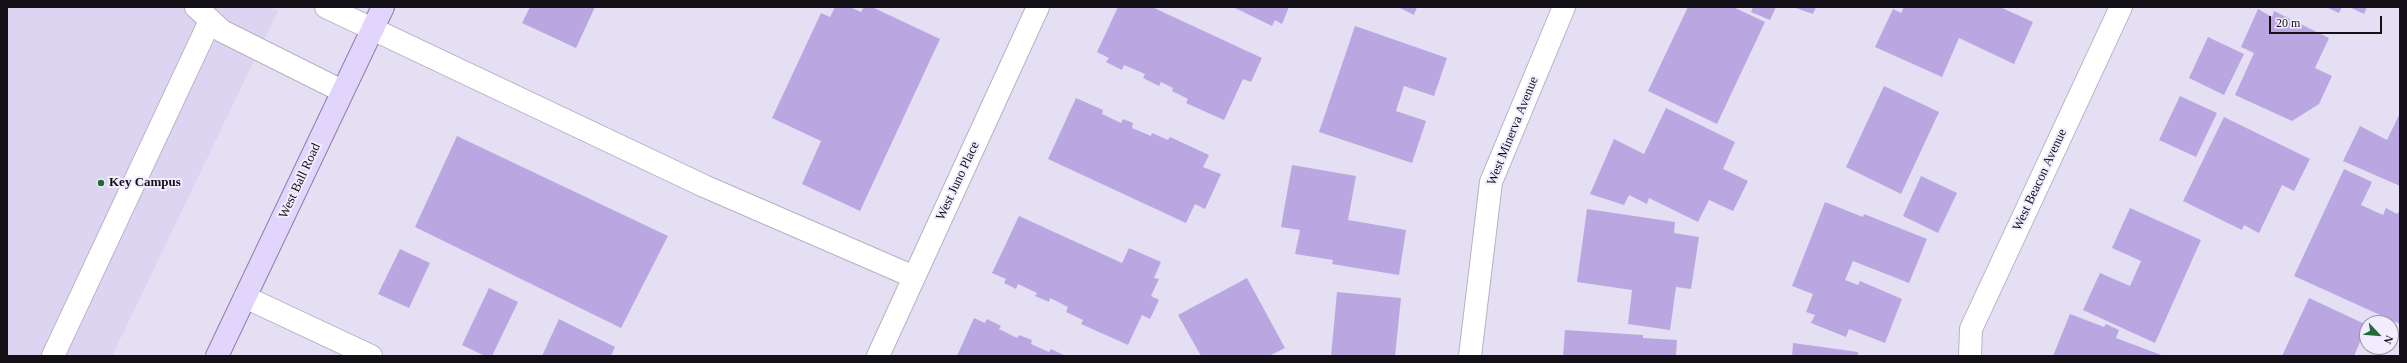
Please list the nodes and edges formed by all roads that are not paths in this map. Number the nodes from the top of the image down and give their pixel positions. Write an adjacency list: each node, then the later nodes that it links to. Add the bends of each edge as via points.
1 (326, 7): 7 (street)
2 (383, 7): 7 (main road, West Ball Road)
3 (1564, 7): 15 (street, West Minerva Avenue, via 1491,182)
4 (2121, 7): 16 (street, West Beacon Avenue, via 1971,329)
5 (1032, 9): 9 (street, West Juno Place)
6 (203, 14): 8 (street, via 222,31); 11 (street)
7 (372, 29): 8 (main road, West Ball Road); 9 (street, via 704,186)
8 (342, 91): 10 (main road, West Ball Road)
9 (914, 277): 14 (street, West Juno Place)
10 (245, 297): 12 (main road, West Ball Road); 13 (street)
11 (53, 356)
12 (217, 356)
13 (371, 356)
14 (878, 356)
15 (1470, 356)
16 (1970, 356)

